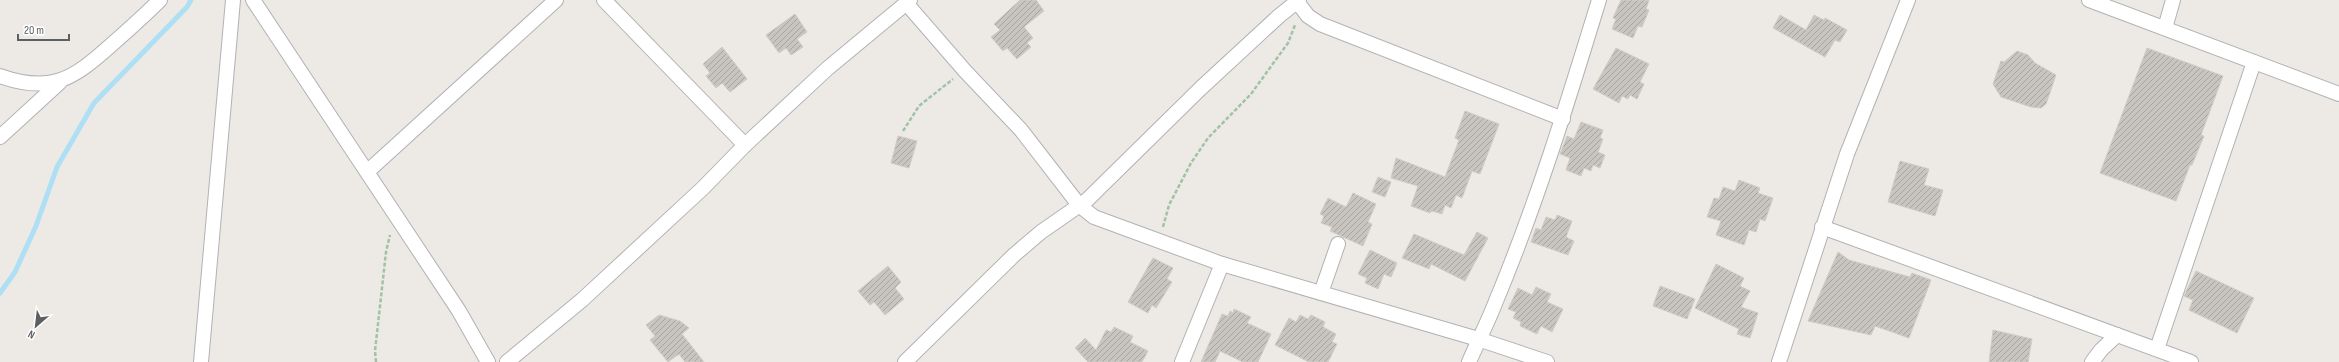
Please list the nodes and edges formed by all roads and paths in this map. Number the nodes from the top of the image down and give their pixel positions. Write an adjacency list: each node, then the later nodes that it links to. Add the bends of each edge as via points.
1 (160, 0): 16 (street, via 86,67)
2 (232, 0): 33 (street)
3 (253, 0): 22 (street)
4 (556, 0): 22 (street)
5 (604, 0): 21 (street)
6 (1599, 0): 18 (street)
7 (1908, 0): 25 (street)
8 (2090, 0): 12 (street)
9 (2173, 0): 12 (street)
10 (908, 2): 14 (street); 21 (street, via 828,68)
11 (1298, 2): 18 (street, via 1308,16 1325,26); 23 (street, via 1268,26); 26 (path, via 1296,22 1288,43 1251,94 1208,138 1191,163 1169,205)
12 (2165, 28): 13 (street)
13 (2254, 62): 17 (street); 32 (street)
14 (965, 71): 19 (path, via 923,103); 23 (street, via 1021,130)
15 (0, 76): 16 (street, via 27,84)
16 (61, 81): 20 (street)
17 (2339, 94)
18 (1563, 119): 31 (street, via 1496,301)
19 (903, 131)
20 (0, 137)
21 (745, 145): 36 (street, via 704,188 582,300)
22 (367, 172): 24 (street)
23 (1079, 205): 26 (street, via 1089,214 1108,223); 37 (street, via 1060,217 1019,251)
24 (396, 216): 34 (path, via 386,252); 35 (street, via 459,312)
25 (1822, 228): 30 (street); 41 (street)
26 (1161, 242): 28 (street)
27 (1338, 244): 29 (street)
28 (1222, 264): 29 (street); 38 (street)
29 (1321, 293): 31 (street)
30 (2118, 335): 32 (street); 42 (street)
31 (1478, 339): 39 (street); 40 (street)
32 (2157, 349): 43 (street)
33 (201, 362)
34 (376, 362)
35 (488, 362)
36 (507, 362)
37 (905, 362)
38 (1182, 362)
39 (1469, 362)
40 (1547, 362)
41 (1779, 362)
42 (2092, 362)
43 (2191, 362)

